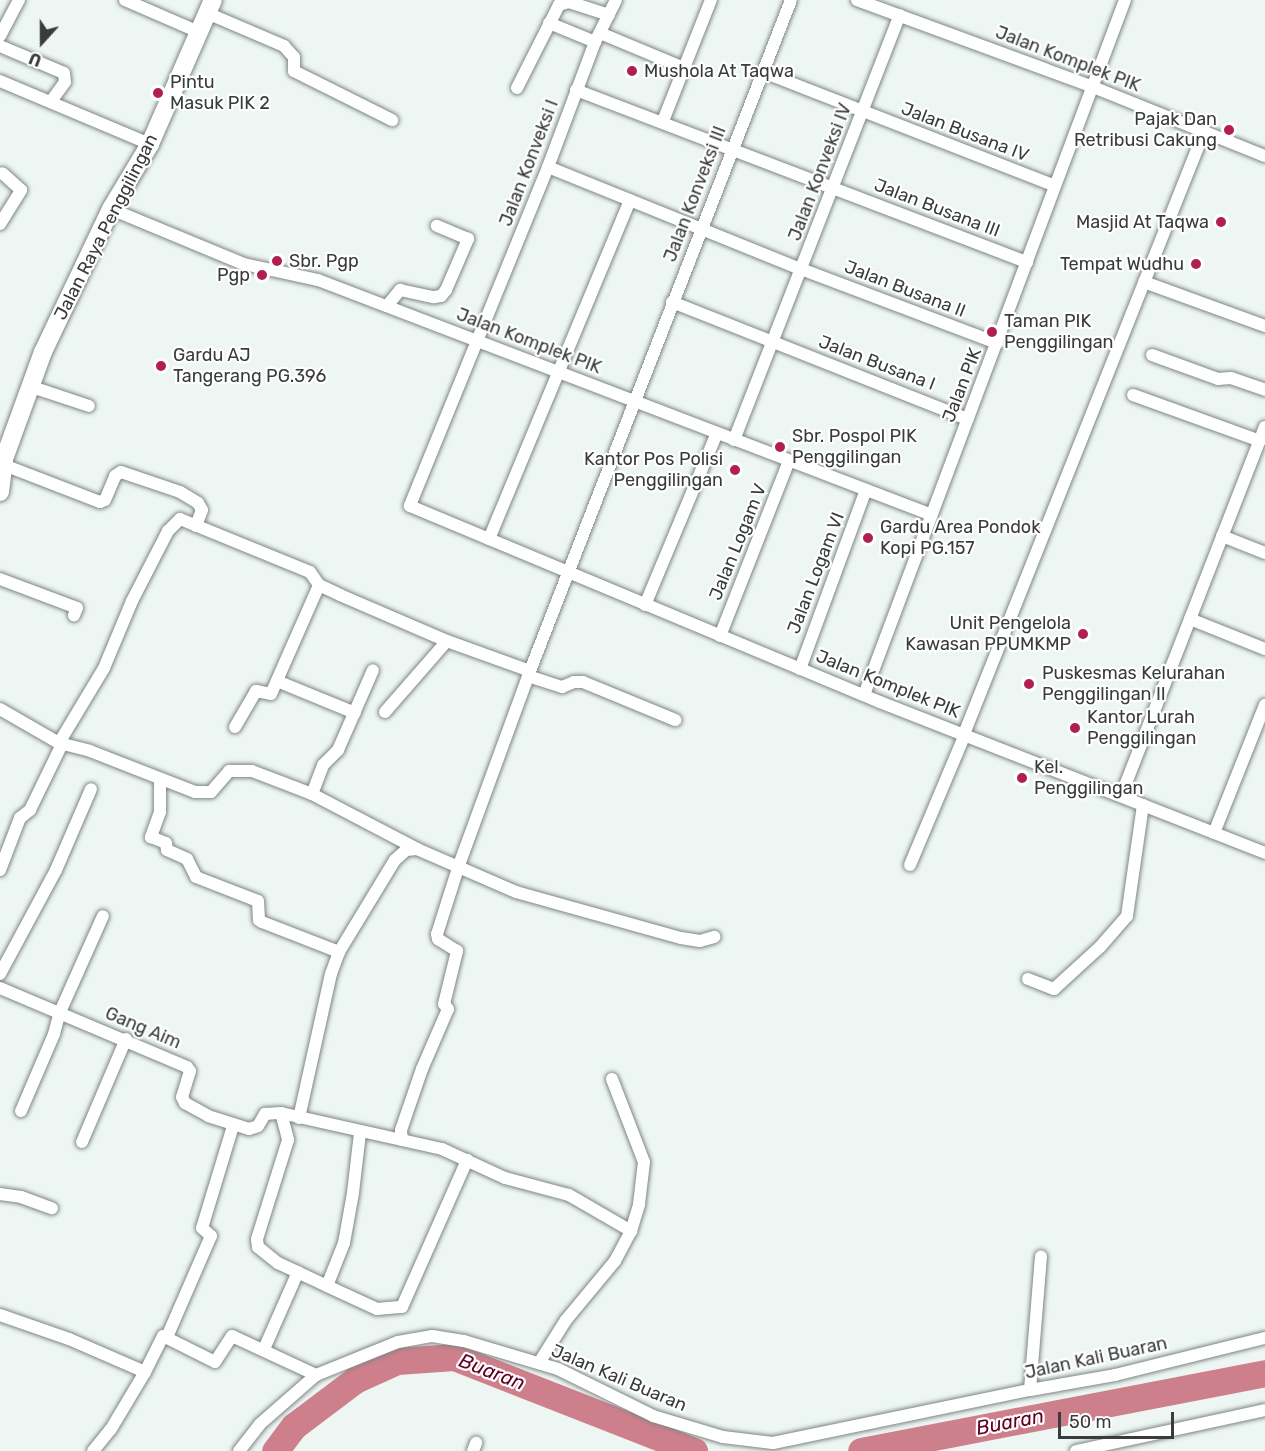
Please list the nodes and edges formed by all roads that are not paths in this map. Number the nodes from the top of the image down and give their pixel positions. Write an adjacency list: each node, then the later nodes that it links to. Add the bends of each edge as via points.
1 (19, 0): 13 (street)
2 (125, 0): 12 (street)
3 (615, 0): 9 (street, Jalan Konveksi I)
4 (791, 0): 17 (street, Jalan Konveksi III)
5 (857, 0): 10 (street, Jalan Komplek PIK)
6 (1125, 0): 19 (street, Jalan PIK)
7 (707, 1): 16 (street)
8 (210, 6): 12 (main road, Jalan Raya Penggilingan); 24 (street, via 284,46 294,57 294,71)
9 (609, 15): 11 (street, via 569,2 559,5); 14 (street, Jalan Konveksi I)
10 (900, 15): 19 (street, Jalan Komplek PIK); 23 (street, Jalan Konveksi IV)
11 (549, 23): 14 (street); 20 (street)
12 (200, 32): 27 (main road, Jalan Raya Penggilingan)
13 (0, 36)
14 (597, 38): 16 (street); 21 (street, Jalan Konveksi I)
15 (0, 46): 22 (street, via 64,73 65,82)
16 (684, 68): 25 (street)
17 (763, 72): 23 (street, Jalan Busana IV); 28 (street, Jalan Konveksi III)
18 (0, 81): 22 (street)
19 (1093, 87): 26 (street, Jalan Komplek PIK); 32 (street, Jalan PIK)
20 (517, 88)
21 (576, 90): 25 (street, Jalan Busana III); 30 (street, Jalan Konveksi I)
22 (51, 101): 27 (street)
23 (862, 112): 32 (street, Jalan Busana IV); 33 (street, Jalan Konveksi IV)
24 (392, 120)
25 (663, 121): 28 (street, Jalan Busana III)
26 (1204, 132): 29 (street, Jalan Komplek PIK); 41 (street)
27 (150, 144): 35 (main road, Jalan Raya Penggilingan)
28 (732, 148): 33 (street, Jalan Busana III); 38 (street, Jalan Konveksi III)
29 (1265, 156)
30 (548, 167): 34 (street, Jalan Busana II); 45 (street, Jalan Konveksi I)
31 (2, 173): 36 (street, via 21,190)
32 (1055, 186): 39 (street, Jalan PIK)
33 (833, 187): 39 (street, Jalan Busana III); 40 (street, Jalan Konveksi IV)
34 (630, 200): 38 (street, Jalan Busana II); 49 (street)
35 (111, 209): 43 (street, Jalan Komplek PIK, via 244,264 318,280); 50 (main road, Jalan Raya Penggilingan)
36 (0, 224)
37 (437, 226): 43 (street, via 468,239 446,290 434,297 400,290)
38 (701, 228): 40 (street, Jalan Busana II); 42 (street, Jalan Konveksi III)
39 (1027, 262): 47 (street, Jalan PIK)
40 (801, 269): 46 (street, Jalan Konveksi IV); 47 (street, Jalan Busana II)
41 (1144, 282): 44 (street); 90 (street)
42 (672, 302): 46 (street); 53 (street, Jalan Konveksi III)
43 (387, 306): 45 (street, Jalan Komplek PIK)
44 (1265, 326)
45 (478, 341): 49 (street, Jalan Komplek PIK); 64 (street, Jalan Konveksi I)
46 (772, 341): 55 (street, Jalan Busana I); 58 (street, Jalan Konveksi IV)
47 (997, 343): 55 (street, Jalan PIK)
48 (1152, 355): 51 (street, via 1218,379 1231,378)
49 (558, 372): 53 (street, Jalan Komplek PIK); 68 (street)
50 (29, 386): 54 (street); 60 (main road, Jalan Raya Penggilingan)
51 (1265, 390)
52 (1133, 395): 59 (street)
53 (633, 401): 57 (street, Jalan Komplek PIK); 70 (street, Jalan Konveksi III)
54 (89, 406)
55 (968, 418): 65 (street, Jalan PIK)
56 (1265, 427): 59 (street)
57 (717, 433): 58 (street, Jalan Komplek PIK); 73 (street)
58 (734, 440): 61 (street, Jalan Komplek PIK)
59 (1260, 448): 67 (street)
60 (3, 460): 63 (main road, Jalan Raya Penggilingan); 66 (street, via 100,502 121,472 180,492 202,510)
61 (789, 461): 62 (street, Jalan Komplek PIK); 76 (street, Jalan Logam V)
62 (867, 490): 65 (street, Jalan Komplek PIK); 79 (street, Jalan Logam VI)
63 (0, 491)
64 (410, 506): 68 (street, Jalan Komplek PIK)
65 (932, 515): 83 (street, Jalan PIK)
66 (196, 526): 72 (street, via 310,572); 91 (street, via 180,519 168,531 104,668)
67 (1222, 536): 69 (street); 75 (street)
68 (489, 539): 70 (street, Jalan Komplek PIK)
69 (1265, 553)
70 (568, 572): 73 (street, Jalan Komplek PIK); 81 (street, Jalan Konveksi III)
71 (0, 579): 74 (street, via 77,608)
72 (319, 585): 77 (street); 82 (street)
73 (645, 604): 76 (street, Jalan Komplek PIK)
74 (74, 615)
75 (1190, 619): 78 (street); 95 (street)
76 (720, 636): 79 (street, Jalan Komplek PIK)
77 (447, 641): 81 (street); 86 (street)
78 (1265, 649)
79 (800, 669): 83 (street, Jalan Komplek PIK)
80 (373, 670): 87 (street)
81 (529, 673): 88 (street, via 562,687 583,682); 100 (street, Jalan Konveksi III)
82 (277, 681): 87 (street); 89 (street, via 271,694 256,691)
83 (864, 695): 90 (street, Jalan Komplek PIK)
84 (1265, 705): 97 (street)
85 (0, 709): 91 (street)
86 (385, 712)
87 (355, 713): 94 (street, via 338,750 323,765)
88 (675, 720)
89 (235, 727)
90 (964, 734): 95 (street, Jalan Komplek PIK); 101 (street)
91 (61, 743): 92 (street); 102 (street, via 30,810 20,818)
92 (160, 780): 94 (street, via 195,792 210,792 229,771 252,771); 105 (street, via 160,812 151,837 187,859 196,877 258,901 262,922)
93 (91, 789): 106 (street, via 56,870)
94 (312, 794): 98 (street)
95 (1120, 796): 96 (street, Jalan Komplek PIK)
96 (1143, 805): 97 (street, Jalan Komplek PIK); 107 (street, via 1127,916 1054,989)
97 (1214, 833): 99 (street, Jalan Komplek PIK)
98 (417, 849): 100 (street); 105 (street, via 406,850 396,860)
99 (1265, 853)
100 (459, 865): 104 (street, via 542,901 681,938); 117 (street, Jalan Konveksi III, via 436,934 457,951 444,1004 448,1009 422,1069 401,1130)
101 (910, 865)
102 (0, 870)
103 (103, 916): 109 (street)
104 (714, 937)
105 (339, 952): 114 (street)
106 (0, 974)
107 (1028, 979)
108 (0, 988): 109 (street, Gang Aim)
109 (60, 1012): 110 (street, Gang Aim); 112 (street)
110 (126, 1039): 115 (street, Gang Aim, via 187,1067 190,1071 182,1097 185,1102); 118 (street)
111 (612, 1078): 122 (street, via 644,1161)
112 (21, 1111)
113 (281, 1113): 114 (street); 115 (street, via 265,1114 254,1129); 124 (street, via 288,1140 257,1239 258,1247 267,1256)
114 (299, 1118): 116 (street)
115 (233, 1126): 127 (street, via 202,1228 211,1236)
116 (360, 1133): 117 (street); 125 (street, via 344,1243)
117 (402, 1140): 119 (street, via 442,1149)
118 (81, 1142)
119 (467, 1160): 122 (street, via 524,1185 569,1195); 125 (street, via 401,1308 376,1309)
120 (0, 1194): 121 (street)
121 (52, 1208)
122 (631, 1231): 130 (street, via 615,1261 566,1320)
123 (1041, 1256): 133 (street)
124 (298, 1272): 125 (street); 129 (street)
125 (327, 1286)
126 (0, 1315): 131 (street)
127 (167, 1337): 129 (street, via 215,1362 230,1336); 131 (street, via 162,1337)
128 (1265, 1338): 133 (street, Jalan Kali Buaran, via 1115,1375)
129 (264, 1350): 132 (street)
130 (539, 1363): 132 (street, Jalan Kali Buaran, via 432,1336 398,1342); 133 (street, Jalan Kali Buaran, via 653,1416 723,1437 773,1443)
131 (145, 1372): 136 (street)
132 (316, 1375): 137 (street, Jalan Kali Buaran, via 260,1424)
133 (1030, 1390)
134 (1265, 1410): 135 (street)
135 (1130, 1445): 138 (street)
136 (93, 1451)
137 (239, 1451)
138 (1076, 1451)

